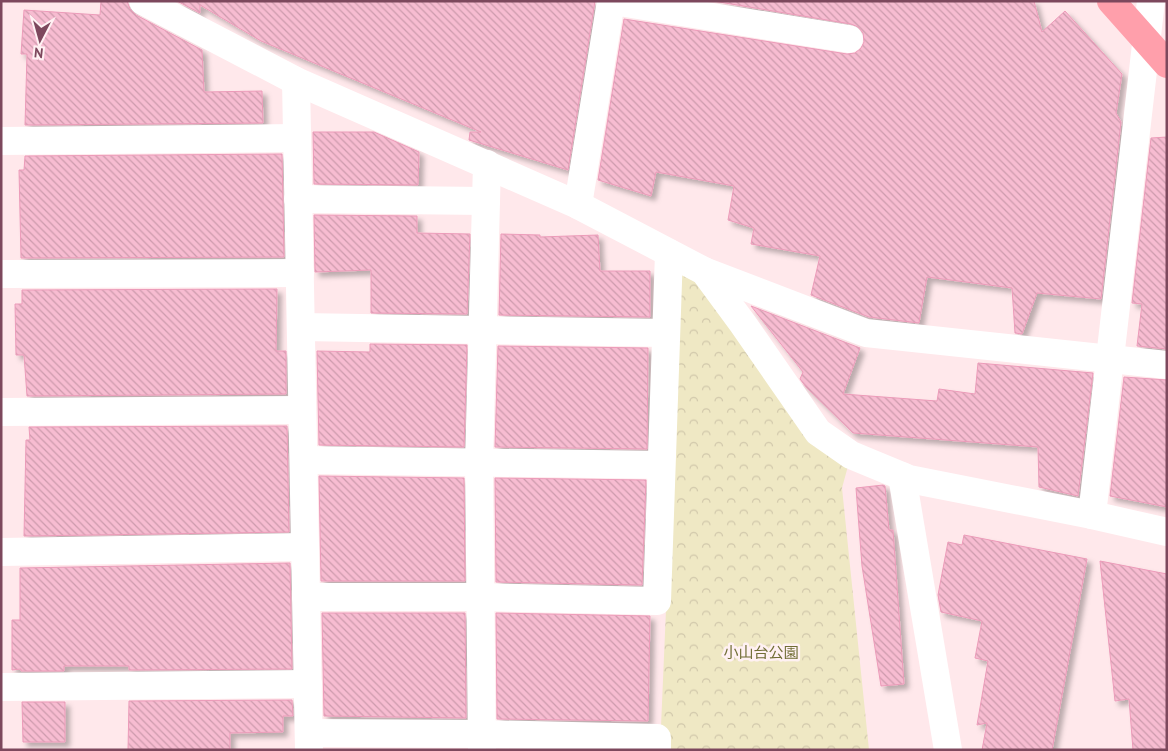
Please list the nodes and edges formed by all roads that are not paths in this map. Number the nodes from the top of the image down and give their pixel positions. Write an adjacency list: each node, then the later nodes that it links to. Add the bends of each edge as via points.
1 (143, 1): 8 (street)
2 (612, 1): 5 (street); 14 (street)
3 (1111, 1): 6 (main road)
4 (1151, 1): 6 (street)
5 (848, 39)
6 (1146, 42): 7 (main road); 22 (street)
7 (1167, 64)
8 (296, 81): 9 (street); 11 (street)
9 (297, 138): 10 (street); 12 (street)
10 (1, 141)
11 (487, 164): 13 (street); 14 (street)
12 (298, 199): 13 (street); 17 (street)
13 (486, 201): 20 (street)
14 (578, 204): 15 (street)
15 (669, 253): 16 (street); 21 (street)
16 (704, 271): 22 (street, via 866,333); 29 (street, via 818,432 851,455)
17 (300, 273): 18 (street); 19 (street)
18 (1, 274)
19 (301, 327): 20 (street); 24 (street)
20 (483, 329): 21 (street); 27 (street)
21 (666, 333): 28 (street)
22 (1110, 358): 23 (street); 30 (street)
23 (1167, 365)
24 (302, 410): 25 (street); 26 (street)
25 (1, 412)
26 (304, 460): 27 (street); 32 (street)
27 (479, 463): 28 (street); 35 (street)
28 (661, 465): 35 (street, via 657,601)
29 (902, 476): 30 (street); 41 (street)
30 (1092, 515): 31 (street)
31 (1167, 532)
32 (305, 547): 33 (street); 34 (street)
33 (1, 552)
34 (306, 597): 35 (street); 36 (street)
35 (480, 597): 39 (street)
36 (308, 684): 37 (street); 38 (street)
37 (1, 687)
38 (309, 741): 39 (street)
39 (482, 742): 40 (street, via 657,738)
40 (657, 750)
41 (948, 750)

